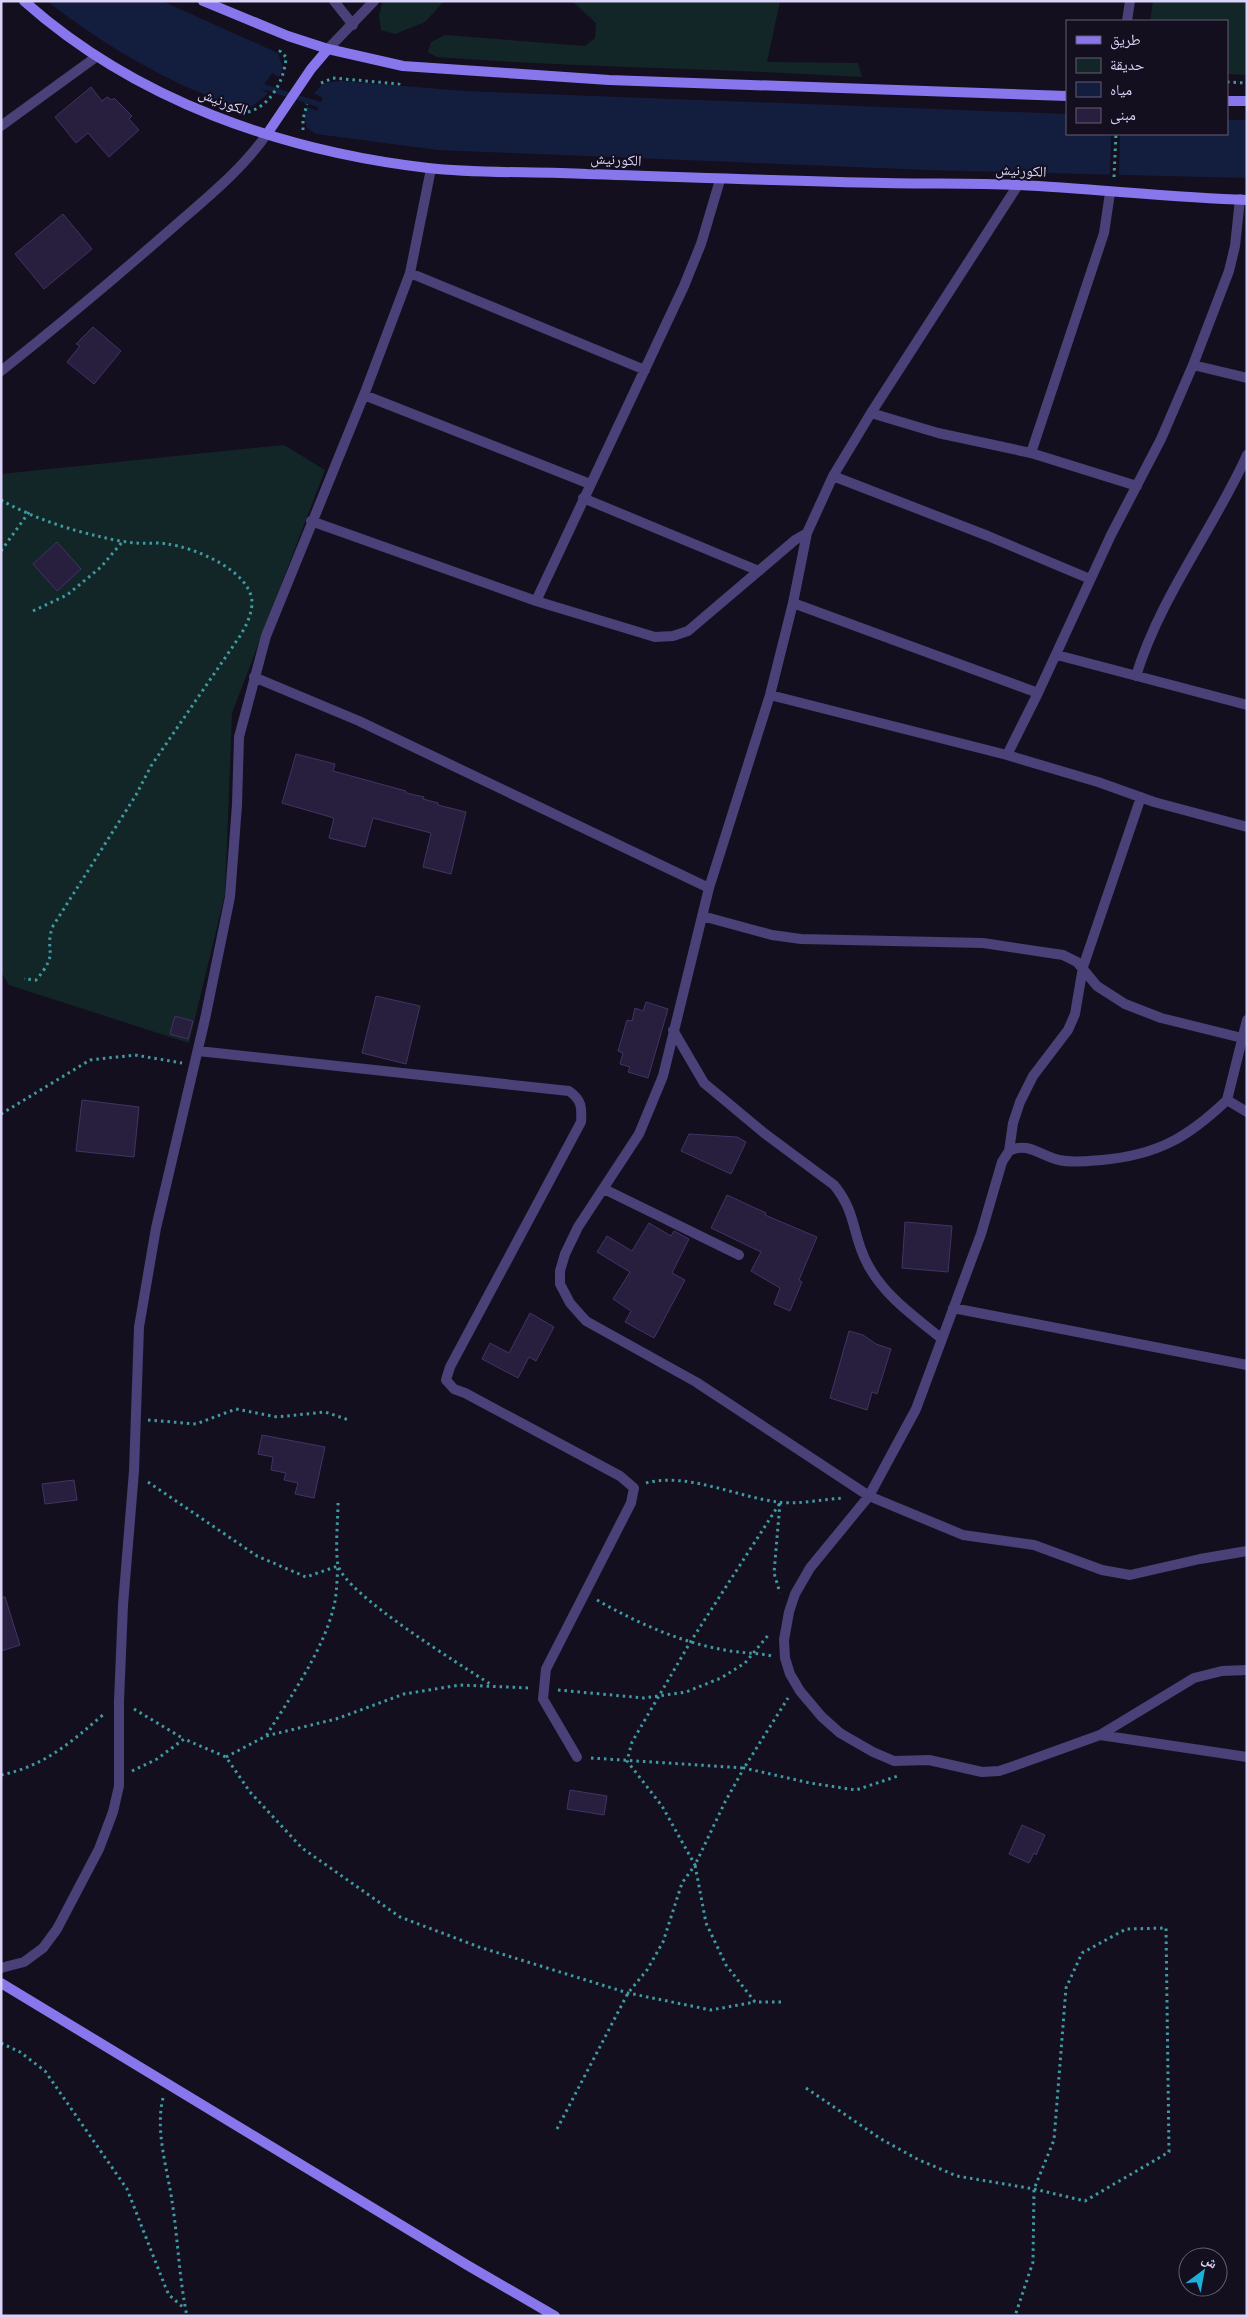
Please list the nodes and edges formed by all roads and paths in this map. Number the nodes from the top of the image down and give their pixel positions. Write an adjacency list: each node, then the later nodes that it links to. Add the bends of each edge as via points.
1 (24, 1): 9 (main road, الكورنيش)
2 (203, 1): 8 (main road)
3 (334, 1): 7 (street)
4 (374, 1): 7 (street)
5 (1130, 1): 6 (street)
6 (1126, 20)
7 (353, 25): 8 (street)
8 (328, 49): 11 (main road); 22 (main road)
9 (96, 57): 20 (street); 22 (main road, الكورنيش, via 169,97)
10 (286, 57): 19 (path, via 278,86 260,106)
11 (403, 66): 14 (path, via 399,84 332,78); 15 (main road, via 609,80)
12 (1228, 82): 13 (path)
13 (1247, 83)
14 (316, 88)
15 (1066, 96)
16 (1228, 101): 17 (main road)
17 (1247, 101)
18 (308, 102): 21 (path)
19 (248, 112)
20 (1, 126)
21 (303, 130)
22 (267, 134): 24 (main road, الكورنيش, via 340,155); 33 (street, via 209,196)
23 (1116, 135): 25 (path)
24 (431, 168): 26 (main road, الكورنيش); 30 (street)
25 (1114, 176)
26 (720, 180): 27 (main road, الكورنيش); 32 (street, via 701,244)
27 (1018, 185): 28 (main road, الكورنيش); 36 (street)
28 (1110, 192): 29 (main road, الكورنيش); 37 (street, via 1104,233)
29 (1243, 199): 31 (street, via 1229,271)
30 (410, 272): 32 (street); 35 (street)
31 (1193, 364): 34 (street); 41 (street)
32 (645, 370): 40 (street)
33 (1, 371)
34 (1247, 378)
35 (364, 395): 40 (street); 45 (street)
36 (871, 413): 37 (street, via 938,433); 39 (street)
37 (1031, 453): 41 (street)
38 (1247, 455): 55 (street, via 1157,623)
39 (834, 476): 46 (street); 50 (street)
40 (590, 484): 42 (street)
41 (1137, 486): 50 (street)
42 (583, 498): 49 (street); 51 (street)
43 (1, 500): 44 (path)
44 (29, 512): 47 (path, via 101,537); 48 (path)
45 (311, 521): 51 (street); 56 (street, via 266,636)
46 (807, 533): 49 (street); 52 (street)
47 (123, 541): 53 (path, via 100,567 67,595); 66 (path, via 166,543 210,557 230,570 247,588 252,603 248,623 150,766 136,795 53,926 49,935 52,957 48,966 36,980)
48 (1, 551)
49 (759, 571): 51 (street, via 701,622 673,636 655,637)
50 (1090, 580): 54 (street)
51 (536, 601)
52 (793, 603): 57 (street); 58 (street)
53 (33, 611)
54 (1057, 655): 55 (street); 57 (street)
55 (1136, 676): 59 (street)
56 (254, 677): 63 (street, via 359,721); 70 (street, via 239,737 230,897)
57 (1038, 693): 60 (street)
58 (770, 695): 60 (street); 63 (street)
59 (1247, 705)
60 (1007, 755): 61 (street)
61 (1141, 797): 62 (street); 65 (street)
62 (1247, 827)
63 (709, 888): 64 (street)
64 (702, 916): 65 (street, via 772,935 801,939 983,943 1063,955); 68 (street)
65 (1083, 967): 69 (street, via 1097,986 1126,1004 1161,1018); 75 (street, via 1075,1014 1068,1030 1034,1076 1020,1102)
66 (24, 979)
67 (1247, 1020): 69 (street)
68 (673, 1030): 76 (street, via 663,1076 652,1105 639,1134); 79 (street, via 704,1083 834,1185 853,1217 860,1246 874,1275 900,1304)
69 (1242, 1038): 72 (street)
70 (198, 1050): 71 (street); 84 (street, via 569,1091 577,1096 582,1106 581,1122 446,1380 454,1389 620,1476)
71 (195, 1065): 74 (path, via 135,1055 90,1060); 81 (street, via 156,1228 138,1327)
72 (1227, 1100): 73 (street); 75 (street, via 1184,1136 1139,1154 1077,1162 1059,1160 1022,1146)
73 (1247, 1112)
74 (1, 1114)
75 (1009, 1151): 78 (street, via 1002,1162 981,1234)
76 (604, 1189): 77 (street); 85 (street, via 578,1227 565,1254 560,1284 570,1303 586,1321 696,1382)
77 (739, 1255)
78 (953, 1308): 79 (street); 80 (street)
79 (942, 1340): 85 (street, via 916,1409)
80 (1247, 1365)
81 (135, 1419): 82 (path, via 196,1424 236,1409 277,1417 326,1412); 83 (street)
82 (349, 1420)
83 (134, 1471): 89 (path, via 257,1556 306,1577); 100 (street, via 123,1588)
84 (634, 1488): 86 (path, via 647,1482 670,1480); 90 (street, via 631,1502)
85 (869, 1496): 86 (path); 88 (street, via 963,1534 1034,1546 1120,1575); 91 (street, via 810,1568 795,1594)
86 (780, 1502): 91 (path, via 774,1573); 92 (path)
87 (338, 1503): 89 (path)
88 (1247, 1551)
89 (338, 1566): 96 (path, via 355,1589 393,1619); 101 (path, via 334,1602 321,1640)
90 (584, 1593): 92 (path, via 648,1627); 98 (street, via 546,1668)
91 (787, 1618): 93 (path); 94 (street)
92 (690, 1641): 93 (path, via 731,1651); 99 (path)
93 (756, 1653): 94 (path); 99 (path, via 721,1678 686,1692)
94 (785, 1658): 97 (street)
95 (1247, 1670): 102 (street, via 1222,1671 1194,1678)
96 (492, 1685): 98 (path); 101 (path, via 460,1685 404,1694 336,1719)
97 (796, 1685): 102 (street, via 811,1706 840,1733 894,1761 929,1760 982,1772 999,1771); 108 (path)
98 (544, 1689): 99 (path, via 644,1698); 105 (street, via 543,1700)
99 (659, 1696): 107 (path, via 632,1742)
100 (119, 1701): 103 (path); 110 (path, via 49,1758 24,1771); 111 (street)
101 (266, 1736): 104 (path)
102 (1100, 1736): 106 (street)
103 (184, 1739): 104 (path); 111 (path, via 158,1759)
104 (226, 1756): 115 (path, via 250,1792 302,1848 400,1917 479,1947)
105 (577, 1758): 107 (path)
106 (1247, 1758)
107 (628, 1761): 108 (path); 112 (path, via 662,1806)
108 (744, 1768): 109 (path, via 856,1790); 112 (path)
109 (904, 1774)
110 (1, 1775)
111 (119, 1777): 113 (street, via 113,1812 99,1849 56,1929 43,1948 24,1962)
112 (695, 1864): 115 (path, via 682,1882 663,1942 647,1970); 116 (path, via 706,1923 726,1965)
113 (1, 1968)
114 (1, 1983): 119 (main road)
115 (628, 1993): 116 (path, via 711,2010); 121 (path)
116 (756, 2002): 117 (path)
117 (781, 2002)
118 (1, 2043): 123 (path, via 20,2052 45,2071 127,2189 169,2295)
119 (167, 2083): 123 (path, via 159,2113); 125 (main road)
120 (806, 2088): 122 (path, via 881,2139 919,2160 958,2176)
121 (557, 2129)
122 (1034, 2189): 122 (path, via 1085,2201 1169,2152 1166,1928 1126,1929 1082,1953 1066,1988 1054,2140); 126 (path, via 1033,2262)
123 (185, 2308): 124 (path)
124 (187, 2316)
125 (555, 2316)
126 (1015, 2316)

